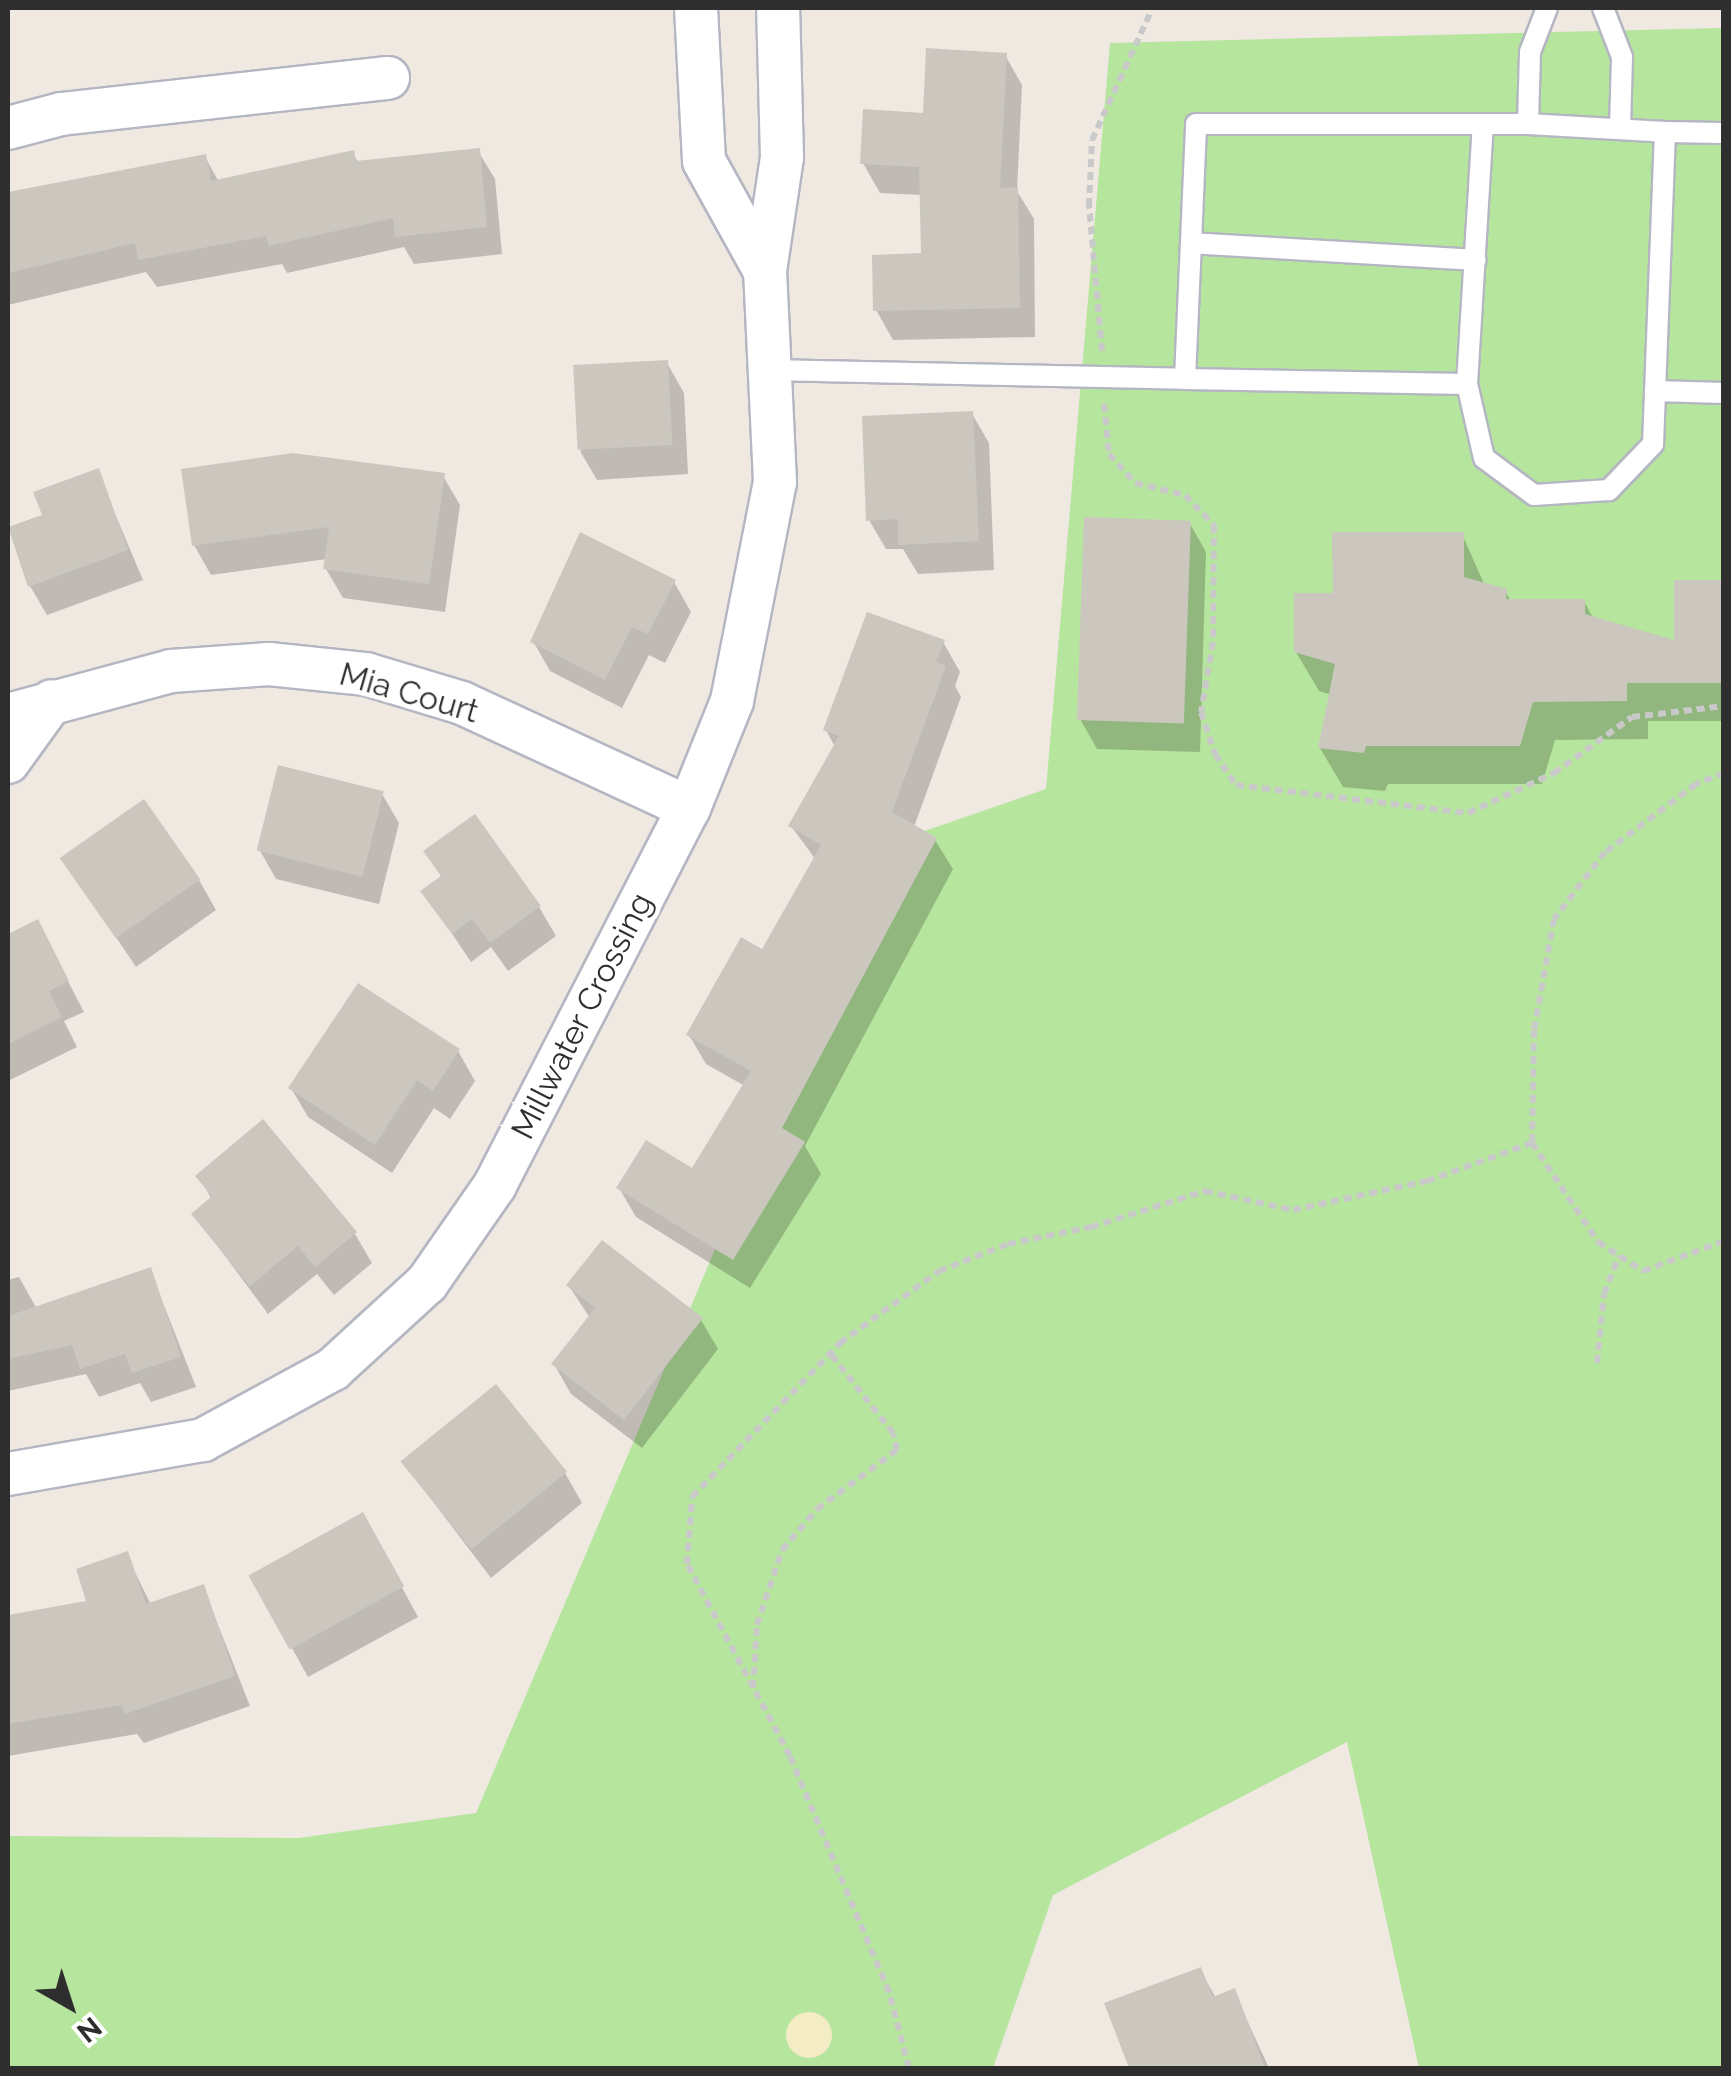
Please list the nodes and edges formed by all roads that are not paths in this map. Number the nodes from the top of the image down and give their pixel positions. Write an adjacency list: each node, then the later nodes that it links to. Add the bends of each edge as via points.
1 (696, 8): 14 (street, Millwater Crossing, via 704,162)
2 (778, 8): 14 (street, Millwater Crossing, via 782,157)
3 (1546, 8): 7 (lane, via 1530,52)
4 (1603, 8): 9 (lane, via 1622,57)
5 (388, 78): 8 (street, via 62,114)
6 (1483, 124): 7 (lane); 12 (lane, via 1196,124); 13 (lane)
7 (1528, 124): 9 (lane)
8 (8, 128)
9 (1620, 129): 10 (lane)
10 (1665, 132): 11 (lane); 18 (lane)
11 (1724, 133)
12 (1191, 243): 13 (lane); 16 (lane)
13 (1475, 260): 17 (lane)
14 (764, 271): 15 (street, Millwater Crossing)
15 (769, 370): 16 (lane); 23 (street, Millwater Crossing, via 775,482 732,701)
16 (1185, 380): 17 (lane)
17 (1468, 384): 18 (lane, via 1484,458 1534,496 1609,490 1653,444)
18 (1655, 391): 19 (lane)
19 (1724, 392)
20 (52, 701): 21 (street, Mia Court); 22 (street); 23 (street, Mia Court, via 172,672 269,664 366,674 462,703)
21 (8, 715)
22 (8, 762)
23 (690, 808): 24 (street, Millwater Crossing, via 494,1185 428,1284 333,1369 204,1440)
24 (8, 1474)

